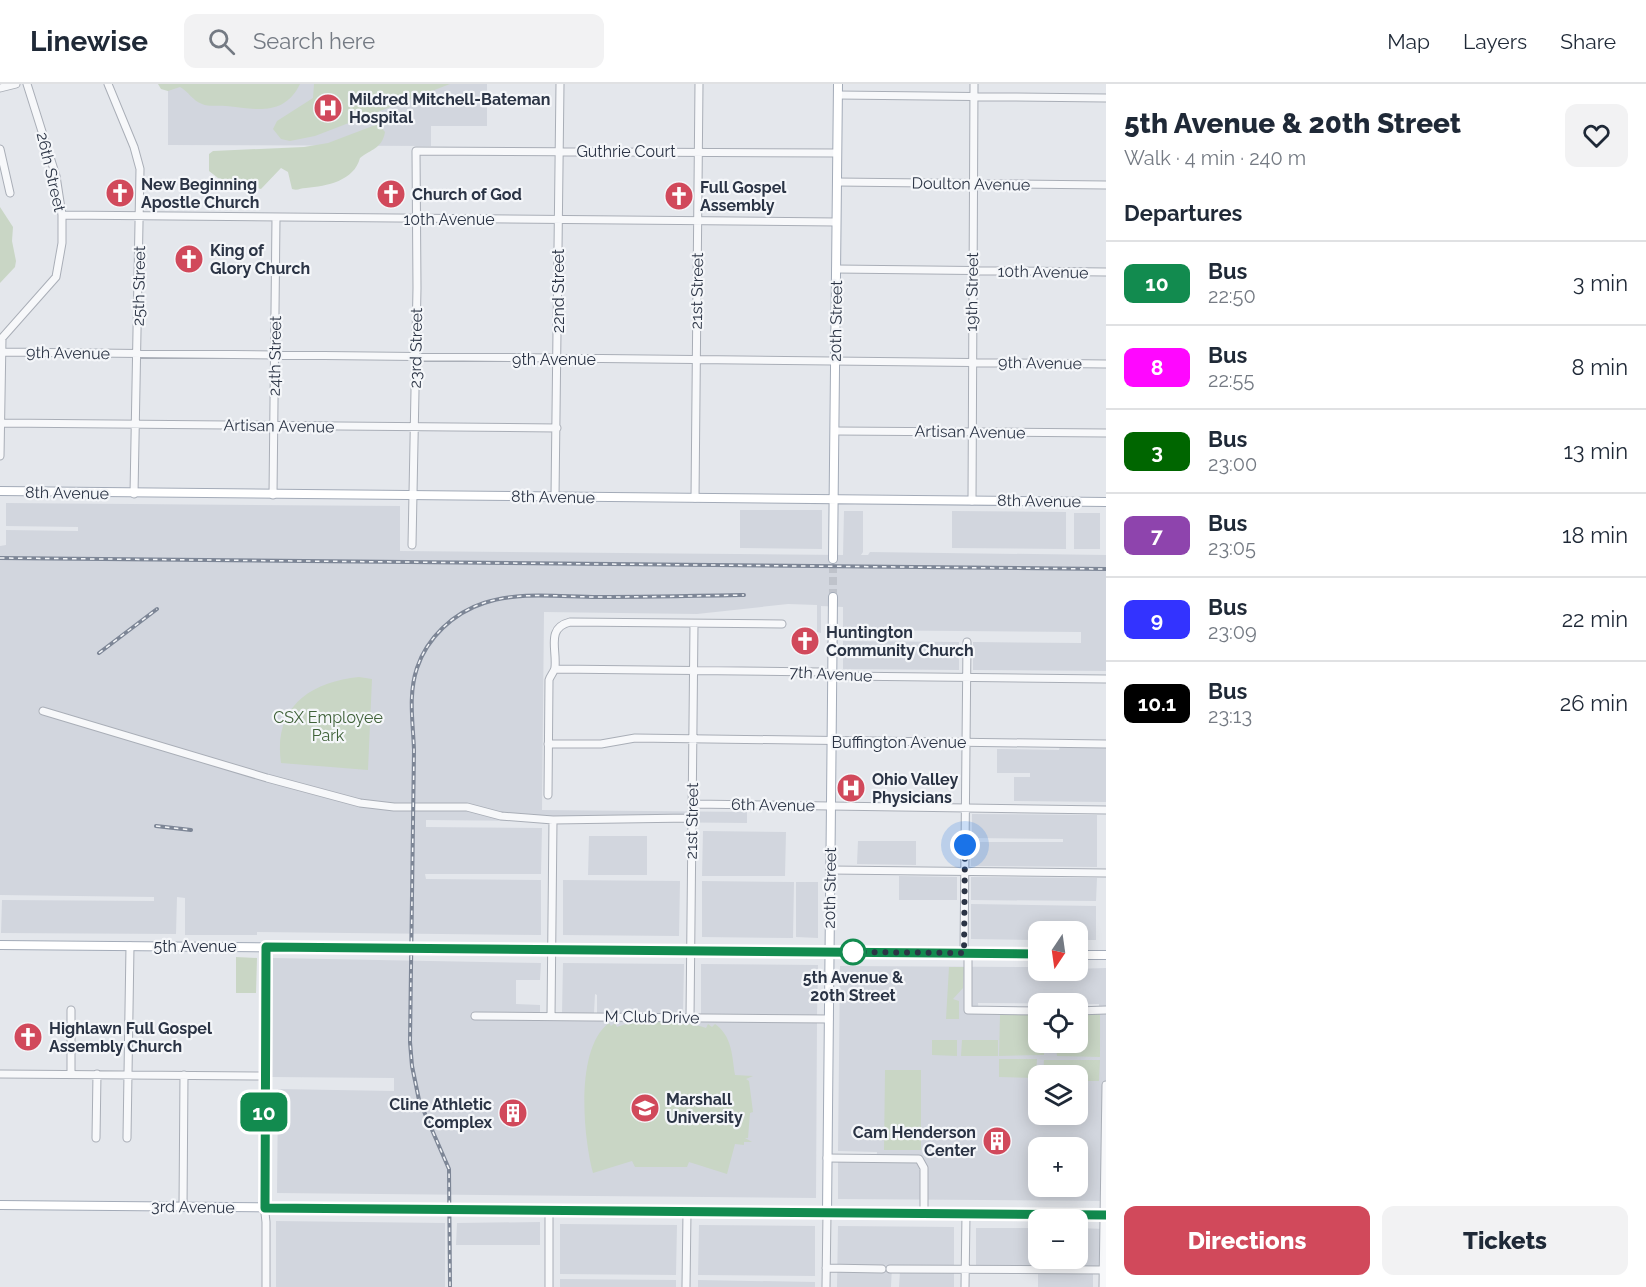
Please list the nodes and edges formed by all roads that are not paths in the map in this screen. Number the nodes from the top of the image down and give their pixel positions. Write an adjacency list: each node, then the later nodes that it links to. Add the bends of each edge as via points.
1 (16, 84): 8 (street)
2 (27, 84): 21 (street, 26th Street, via 54,167)
3 (108, 84): 22 (street, 25th Street, via 139,160)
4 (560, 84): 14 (street, 22nd Street)
5 (699, 84): 15 (street, 21st Street)
6 (837, 84): 9 (main road, 20th Street)
7 (974, 84): 10 (street, 19th Street)
8 (0, 88)
9 (838, 95): 10 (street); 16 (main road, 20th Street)
10 (974, 96): 11 (street); 18 (street, 19th Street)
11 (1106, 98)
12 (0, 149): 20 (street)
13 (416, 151): 14 (street, Guthrie Court); 24 (street, 23rd Street)
14 (559, 151): 15 (street, Guthrie Court); 25 (street, 22nd Street)
15 (699, 152): 16 (street, Guthrie Court); 26 (street, 21st Street)
16 (837, 153): 17 (main road, 20th Street)
17 (837, 182): 18 (street, Doulton Avenue); 27 (main road, 20th Street)
18 (973, 184): 19 (street, Doulton Avenue); 29 (street, 19th Street)
19 (1106, 185)
20 (10, 193)
21 (62, 214): 22 (street, 10th Avenue); 32 (street, 26th Street, via 56,280)
22 (140, 216): 23 (street, 10th Avenue); 34 (street, 25th Street)
23 (276, 218): 24 (street, 10th Avenue); 35 (street, 24th Street)
24 (416, 219): 25 (street, 10th Avenue); 36 (street, 23rd Street)
25 (559, 220): 26 (street, 10th Avenue); 37 (street, 22nd Street)
26 (698, 222): 27 (street, 10th Avenue); 38 (street, 21st Street)
27 (837, 222): 28 (main road, 20th Street)
28 (836, 269): 29 (street, 10th Avenue); 39 (main road, 20th Street)
29 (972, 271): 30 (street, 10th Avenue); 40 (street, 19th Street)
30 (1106, 272)
31 (0, 326): 32 (street, 9th Avenue)
32 (7, 330): 33 (street, 26th Street)
33 (1, 352): 34 (street, 9th Avenue); 42 (street, 26th Street)
34 (138, 354): 35 (street, 9th Avenue); 43 (street, 25th Street)
35 (274, 356): 36 (street, 9th Avenue); 44 (street, 24th Street)
36 (416, 358): 37 (street, 9th Avenue); 45 (street, 23rd Street)
37 (557, 358): 38 (street, 9th Avenue); 46 (street, 22nd Street)
38 (696, 360): 39 (street, 9th Avenue); 57 (street, 21st Street)
39 (835, 361): 40 (street, 9th Avenue); 47 (main road, 20th Street)
40 (972, 362): 41 (street, 9th Avenue); 48 (street, 19th Street)
41 (1106, 364)
42 (0, 423): 43 (street, Artisan Avenue); 50 (street, 26th Street)
43 (135, 424): 44 (street, Artisan Avenue); 53 (street, 25th Street)
44 (274, 425): 45 (street, Artisan Avenue); 54 (street, 24th Street)
45 (416, 427): 46 (street, Artisan Avenue); 55 (street, 23rd Street)
46 (557, 428): 56 (street, 22nd Street)
47 (835, 430): 48 (street, Artisan Avenue); 58 (main road, 20th Street)
48 (973, 432): 49 (street, Artisan Avenue); 59 (street, 19th Street)
49 (1106, 433)
50 (0, 439): 51 (street, 26th Street)
51 (0, 456)
52 (0, 491): 53 (main road, 8th Avenue)
53 (134, 494): 54 (main road, 8th Avenue)
54 (273, 495): 55 (main road, 8th Avenue)
55 (414, 496): 56 (main road, 8th Avenue); 61 (street, 23rd Street)
56 (555, 497): 57 (main road, 8th Avenue)
57 (695, 498): 58 (main road, 8th Avenue)
58 (834, 500): 59 (main road, 8th Avenue); 62 (main road, 20th Street)
59 (972, 501): 60 (main road, 8th Avenue)
60 (1106, 502)
61 (412, 545)
62 (833, 559)
63 (833, 597): 69 (main road, 20th Street)
64 (694, 624): 65 (street); 67 (street, via 570,622 559,627 554,637); 68 (street, 21st Street)
65 (782, 624)
66 (967, 642): 70 (street)
67 (555, 669): 68 (street, 7th Avenue); 76 (street, via 549,680)
68 (693, 670): 69 (street, 7th Avenue); 73 (street, 21st Street)
69 (832, 674): 70 (street, 7th Avenue); 74 (main road, 20th Street)
70 (967, 677): 71 (street, 7th Avenue); 75 (street)
71 (1106, 678)
72 (43, 711): 84 (street, via 360,803 466,807 501,816)
73 (692, 738): 74 (street, Buffington Avenue); 76 (street, Buffington Avenue); 79 (street, 21st Street)
74 (831, 742): 75 (street, Buffington Avenue); 80 (main road, 20th Street)
75 (966, 742): 77 (street, Buffington Avenue); 81 (street)
76 (548, 744): 78 (street)
77 (1106, 744)
78 (548, 795)
79 (692, 804): 80 (street, 6th Avenue); 83 (street, 21st Street)
80 (831, 806): 81 (street, 6th Avenue); 85 (main road, 20th Street)
81 (965, 807): 82 (street, 6th Avenue); 86 (street)
82 (1106, 810)
83 (691, 818): 84 (street); 92 (street, 21st Street)
84 (553, 820): 91 (street)
85 (830, 870): 86 (street); 93 (main road, 20th Street)
86 (964, 871): 87 (street); 94 (street)
87 (1106, 873)
88 (0, 945): 89 (main road, 5th Avenue)
89 (130, 946): 90 (main road, 5th Avenue); 109 (street)
90 (266, 947): 91 (main road, 5th Avenue); 111 (street)
91 (552, 950): 92 (main road, 5th Avenue); 103 (street)
92 (690, 951): 93 (main road, 5th Avenue); 104 (street, 21st Street)
93 (829, 952): 94 (main road, 5th Avenue); 105 (main road, 20th Street)
94 (966, 953): 95 (main road, 5th Avenue); 100 (street, via 968,1010)
95 (1028, 954)
96 (1088, 955): 97 (main road)
97 (1106, 955)
98 (71, 1010): 107 (street)
99 (1106, 1010): 101 (street)
100 (1028, 1011)
101 (1088, 1011)
102 (475, 1016): 103 (street, M Club Drive)
103 (551, 1016): 104 (street, M Club Drive)
104 (690, 1018): 105 (street, M Club Drive)
105 (829, 1019): 115 (main road, 20th Street)
106 (0, 1074): 107 (street)
107 (70, 1074): 108 (street)
108 (97, 1074): 109 (street); 113 (street)
109 (129, 1075): 110 (street); 114 (street)
110 (184, 1075): 111 (street); 117 (street)
111 (265, 1076): 118 (street)
112 (1106, 1085): 124 (street)
113 (96, 1138)
114 (127, 1138)
115 (827, 1158): 121 (main road, 20th Street); 122 (street, via 919,1159 924,1168)
116 (0, 1205): 117 (main road, 3rd Avenue)
117 (183, 1207): 118 (main road, 3rd Avenue)
118 (265, 1208): 119 (main road, 3rd Avenue); 128 (street)
119 (549, 1210): 120 (main road, 3rd Avenue); 129 (street)
120 (687, 1212): 121 (main road, 3rd Avenue); 130 (street)
121 (827, 1213): 122 (main road, 3rd Avenue); 125 (street, 20th Street)
122 (924, 1214): 123 (main road, 3rd Avenue)
123 (966, 1214): 124 (main road, 3rd Avenue); 126 (street)
124 (1105, 1215): 127 (street)
125 (826, 1268): 126 (street); 131 (street, 20th Street)
126 (965, 1270): 127 (street); 132 (street)
127 (1105, 1270): 133 (street)
128 (266, 1287)
129 (549, 1287)
130 (686, 1287)
131 (826, 1287)
132 (965, 1287)
133 (1103, 1287)

